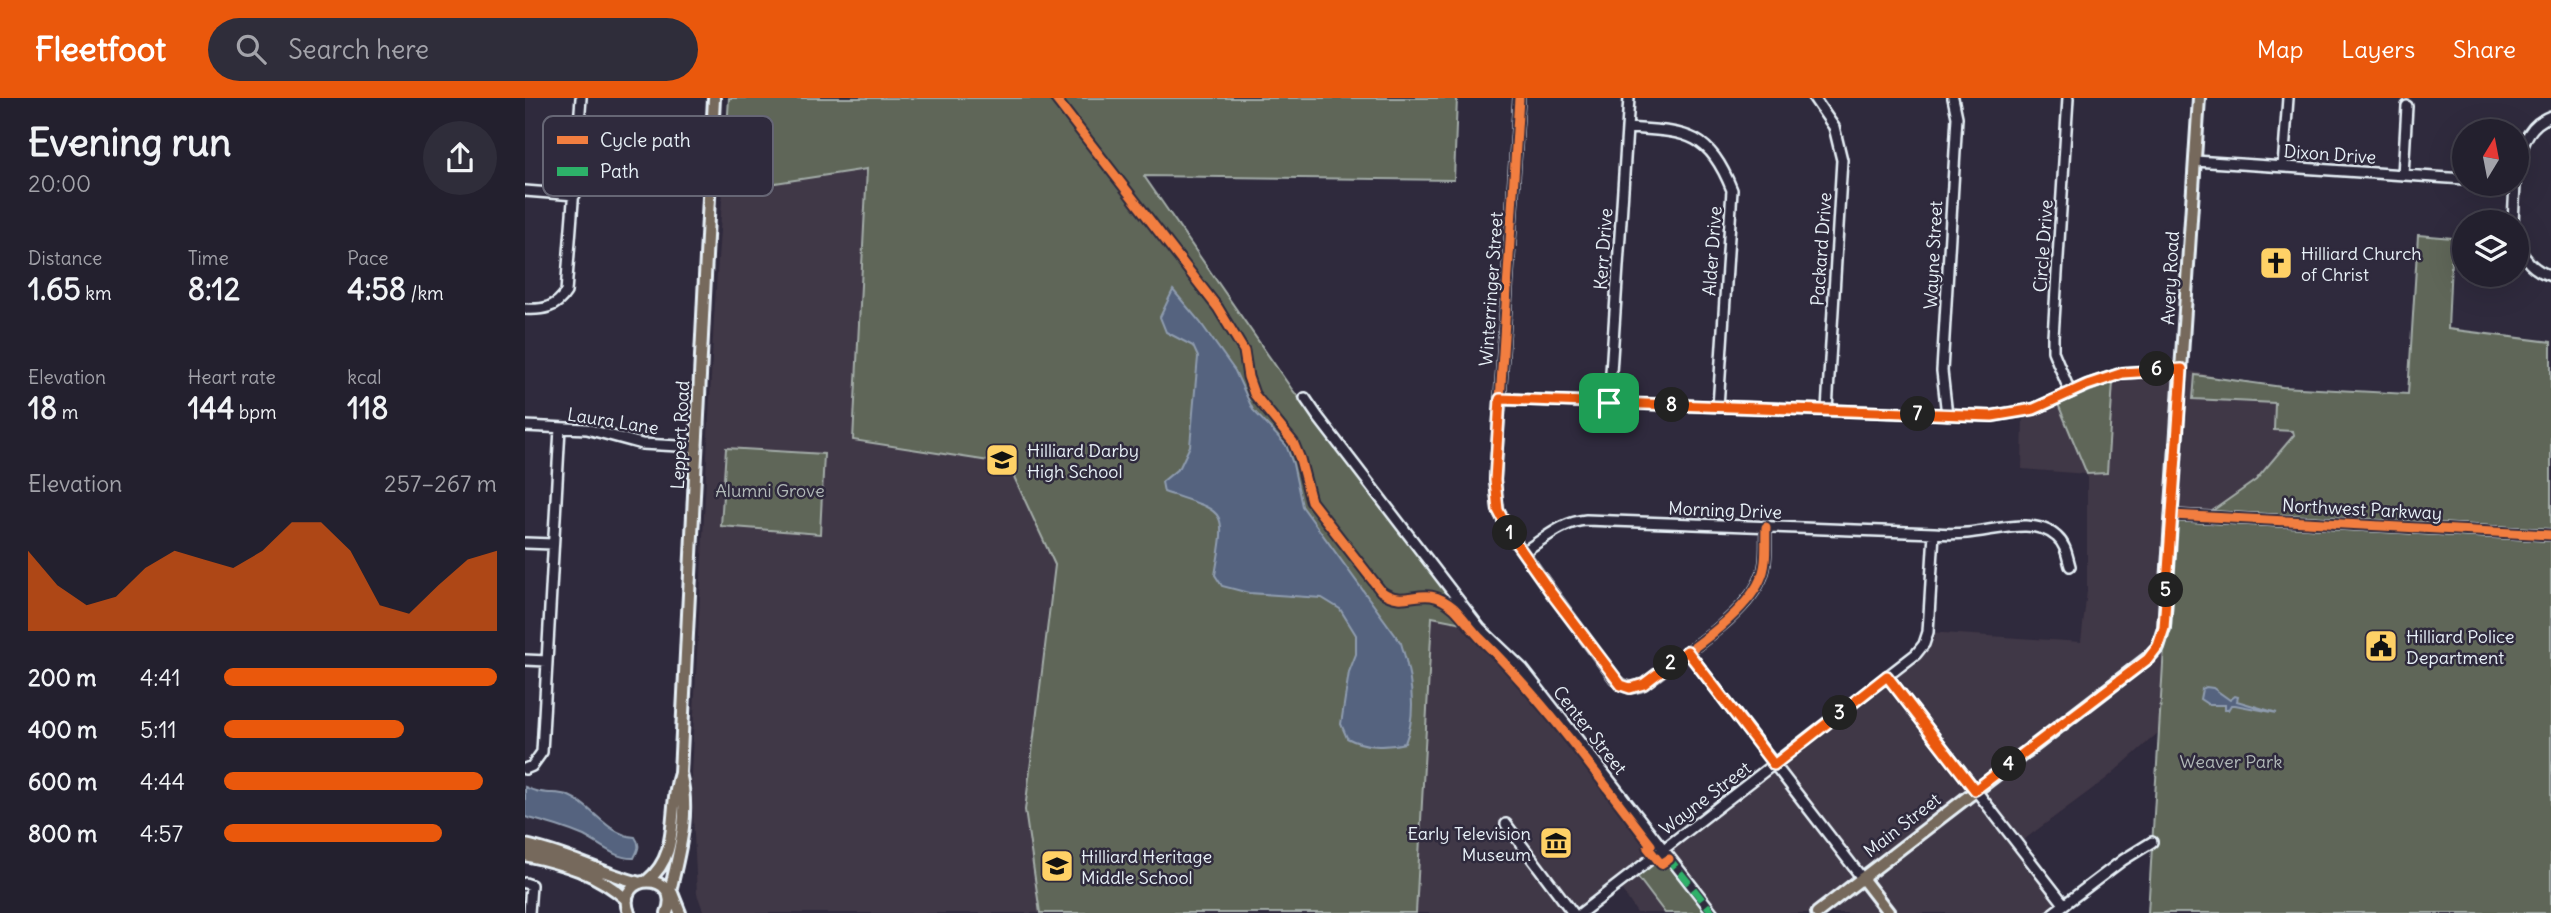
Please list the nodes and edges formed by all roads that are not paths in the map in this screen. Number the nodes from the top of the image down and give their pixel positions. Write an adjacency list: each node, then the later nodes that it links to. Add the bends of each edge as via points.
1 (581, 98): 11 (street)
2 (714, 98): 12 (main road, Leppert Road)
3 (1519, 98): 30 (street, Winterringer Street)
4 (1629, 98): 14 (street, Kerr Drive)
5 (1814, 98): 33 (street, Packard Drive, via 1834,127 1842,160)
6 (1953, 98): 34 (street, Wayne Street, via 1957,117 1942,370)
7 (2068, 98): 28 (street, Circle Drive, via 2053,351)
8 (2199, 98): 16 (main road, Avery Road)
9 (2288, 98): 17 (street)
10 (2407, 106): 18 (street)
11 (580, 116)
12 (713, 116)
13 (2551, 116): 15 (street, via 2531,122)
14 (1626, 128): 31 (street, Kerr Drive); 32 (street, Alder Drive, via 1676,132 1703,143 1722,165 1732,190)
15 (2529, 128)
16 (2195, 161): 17 (street, Dixon Drive); 27 (main road, Avery Road)
17 (2283, 167): 18 (street, Dixon Drive)
18 (2403, 175): 19 (street, Dixon Drive)
19 (2452, 178)
20 (525, 191): 21 (street)
21 (543, 192)
22 (575, 196): 26 (street, via 568,283 561,300 551,307)
23 (709, 196): 37 (main road, Leppert Road)
24 (2529, 264): 25 (street)
25 (2551, 276)
26 (525, 309)
27 (2182, 369): 28 (street, via 2123,373); 38 (main road, Avery Road)
28 (2070, 393): 34 (street, via 2034,409 1992,416)
29 (1305, 398): 58 (street, Center Street, via 1480,628 1523,669)
30 (1500, 399): 31 (street); 44 (street, Winterringer Street, via 1495,480 1498,510)
31 (1609, 403): 32 (street)
32 (1718, 407): 33 (street)
33 (1827, 410): 34 (street)
34 (1947, 415)
35 (525, 426): 36 (street, Laura Lane)
36 (560, 428): 37 (street, Laura Lane, via 587,429 642,444); 43 (street)
37 (697, 447): 53 (main road, Leppert Road)
38 (2172, 515): 41 (street, Northwest Parkway); 46 (main road, Avery Road)
39 (1766, 527): 40 (street, Morning Drive); 44 (street, Morning Drive, via 1574,521); 47 (street, via 1765,565 1748,601)
40 (1934, 534): 45 (street, Morning Drive, via 2037,527 2064,545); 50 (street, Wayne Street, via 1928,632 1916,654)
41 (2551, 535)
42 (525, 543): 43 (street)
43 (553, 544): 49 (street)
44 (1523, 552): 47 (street, Winterringer Street, via 1621,685 1644,684)
45 (2070, 566)
46 (2164, 628): 54 (main road, Main Street, via 2148,659)
47 (1687, 651): 51 (street)
48 (525, 660): 49 (street)
49 (547, 661): 52 (street, via 542,752)
50 (1887, 676): 51 (street, Wayne Street); 54 (street)
51 (1774, 765): 58 (street, Wayne Street); 60 (street)
52 (528, 768)
53 (680, 773): 61 (main road, Leppert Road, via 667,852 658,872); 63 (main road, Leppert Road, via 684,825)
54 (1975, 790): 60 (main road, Main Street); 64 (street)
55 (1506, 824): 68 (street)
56 (2152, 842): 64 (street)
57 (525, 845): 61 (main road, via 614,877)
58 (1663, 850): 69 (street, Wayne Street); 70 (street, Center Street)
59 (525, 855): 65 (main road, via 595,876)
60 (1862, 878): 71 (main road, Main Street); 72 (main road)
61 (643, 882): 63 (main road, via 663,887); 65 (main road, Leppert Road, via 632,888)
62 (528, 884): 66 (street)
63 (669, 904): 67 (main road)
64 (2064, 904): 73 (street)
65 (627, 909)
66 (529, 913)
67 (680, 913)
68 (1573, 913)
69 (1581, 913)
70 (1713, 913)
71 (1817, 913)
72 (1889, 913)
73 (2053, 913)

